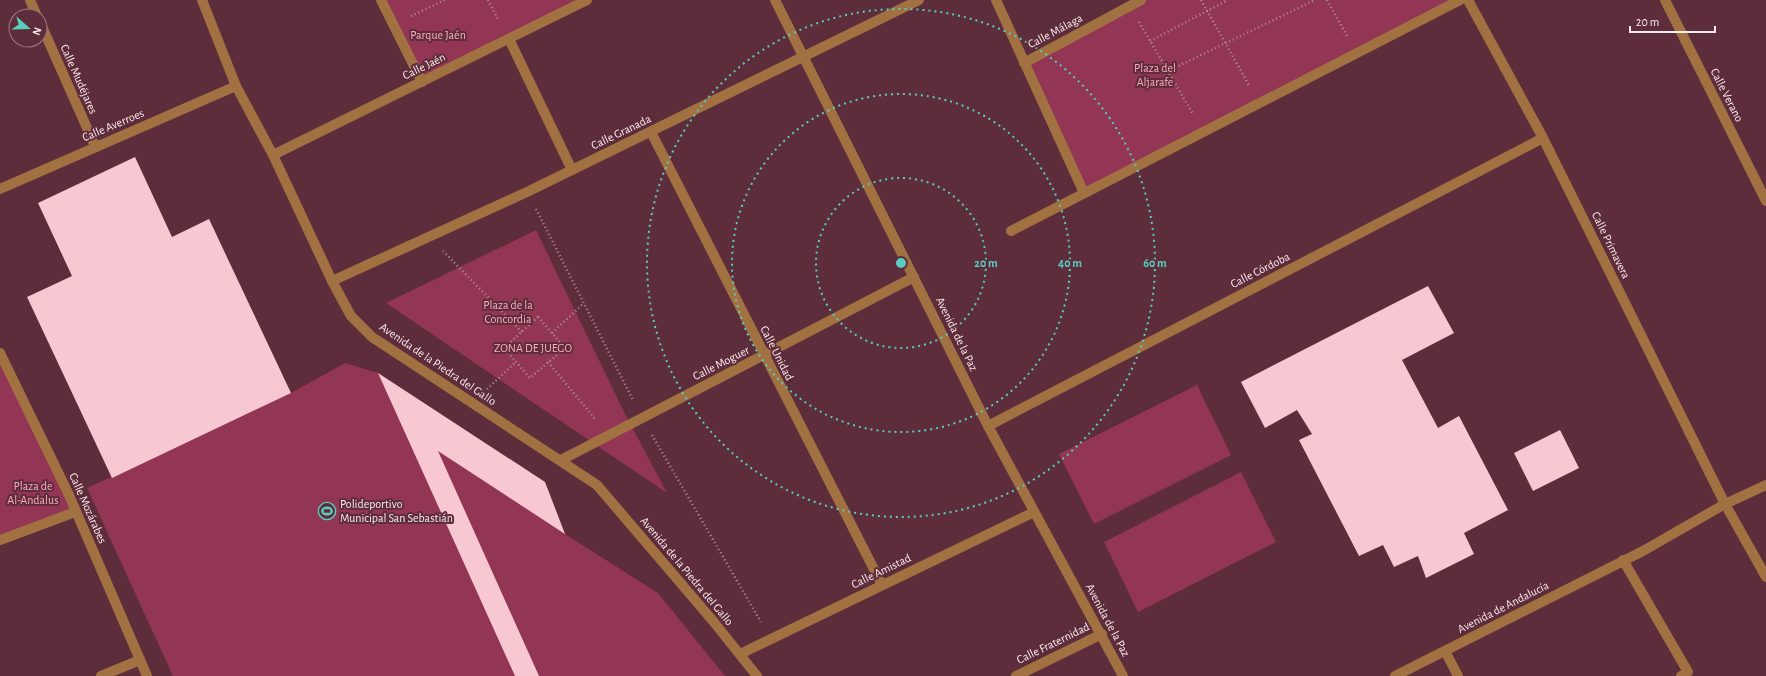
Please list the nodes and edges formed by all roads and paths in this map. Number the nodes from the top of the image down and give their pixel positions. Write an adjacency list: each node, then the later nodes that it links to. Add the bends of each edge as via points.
1 (202, 0): 28 (street, Avenida de la Piedra del Gallo)
2 (381, 0): 18 (street)
3 (445, 0): 18 (path)
4 (587, 0): 19 (street, Calle Jaén)
5 (775, 0): 24 (street, Avenida de la Paz)
6 (919, 0): 24 (street, Calle Granada)
7 (996, 0): 25 (street)
8 (1141, 0): 16 (street, Calle Málaga)
9 (1202, 0): 17 (path)
10 (1228, 0): 17 (path)
11 (1316, 0): 22 (path)
12 (1327, 0): 23 (path)
13 (1460, 0): 23 (street)
14 (1468, 0): 32 (street, Calle Primavera)
15 (1665, 0): 39 (street, Calle Verano)
16 (1129, 6): 21 (path); 25 (street, Calle Málaga)
17 (1208, 11): 21 (path); 22 (path)
18 (394, 25): 27 (street)
19 (509, 39): 27 (street, Calle Jaén); 35 (street)
20 (48, 40): 33 (street, Calle Mudéjares)
21 (1150, 41): 26 (path)
22 (1226, 43): 26 (path); 29 (path)
23 (1356, 53): 29 (street)
24 (803, 58): 31 (street, Calle Granada); 42 (street, Avenida de la Paz)
25 (1024, 63): 38 (street)
26 (1168, 71): 30 (path)
27 (422, 82): 34 (street, Calle Jaén)
28 (236, 86): 33 (street, Calle Averroes); 34 (street, Avenida de la Piedra del Gallo)
29 (1258, 103): 30 (street)
30 (1203, 131): 38 (street)
31 (651, 132): 35 (street, Calle Granada); 47 (street, Calle Unidad)
32 (1543, 138): 53 (street, Calle Córdoba); 57 (street, Calle Primavera)
33 (95, 146): 36 (street, Calle Averroes)
34 (273, 155): 43 (street, Avenida de la Piedra del Gallo)
35 (572, 170): 37 (street, Calle Granada)
36 (0, 189)
37 (527, 192): 41 (street, Calle Granada); 44 (path)
38 (1084, 193): 40 (street)
39 (1766, 201)
40 (1011, 230)
41 (430, 238): 43 (street, Calle Granada); 45 (path)
42 (914, 277): 47 (street, Calle Moguer); 53 (street, Avenida de la Paz)
43 (332, 281): 51 (street, Avenida de la Piedra del Gallo, via 351,316 372,337)
44 (584, 304): 46 (path); 52 (path)
45 (522, 332): 46 (path, via 538,317); 49 (path, via 504,348)
46 (552, 333): 50 (path, via 565,348)
47 (764, 355): 52 (street, Calle Moguer); 63 (street, Calle Unidad)
48 (1, 359): 58 (street, Calle Mozárabes, via 69,495)
49 (516, 362): 50 (path, via 530,378); 51 (path)
50 (548, 362): 54 (path)
51 (471, 404): 55 (street, Avenida de la Piedra del Gallo)
52 (642, 418): 54 (street, Calle Moguer); 65 (path)
53 (988, 426): 59 (street, Avenida de la Paz)
54 (609, 435): 55 (street, Calle Moguer)
55 (561, 460): 67 (street, Avenida de la Piedra del Gallo, via 597,485)
56 (1766, 485): 57 (street, Avenida de Andalucía)
57 (1725, 504): 61 (street, Avenida de Andalucía); 62 (street, Calle Primavera)
58 (75, 512): 60 (street); 68 (street, Calle Mozárabes)
59 (1034, 512): 63 (street, Calle Amistad); 64 (street, Avenida de la Paz)
60 (0, 540)
61 (1623, 560): 66 (street, Avenida de Andalucía); 76 (street, via 1688,672)
62 (1766, 577)
63 (882, 585): 65 (street, Calle Amistad)
64 (1102, 634): 72 (street, Calle Fraternidad); 73 (street, Avenida de la Paz)
65 (771, 638): 67 (street, Calle Amistad)
66 (1445, 651): 74 (street, Avenida de Andalucía); 75 (street)
67 (740, 654): 71 (street, Avenida de la Piedra del Gallo)
68 (140, 660): 69 (street); 70 (street, Calle Mozárabes)
69 (101, 676)
70 (147, 676)
71 (757, 676)
72 (1016, 676)
73 (1123, 676)
74 (1395, 676)
75 (1458, 676)
76 (1681, 676)

